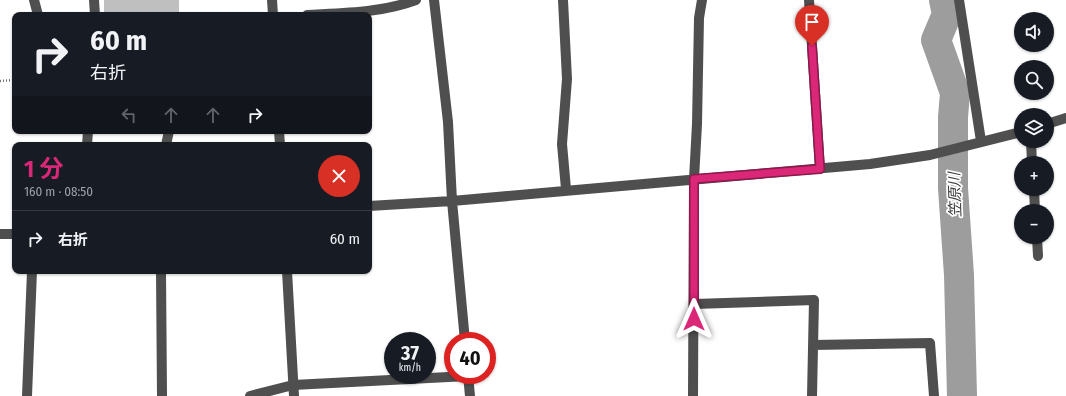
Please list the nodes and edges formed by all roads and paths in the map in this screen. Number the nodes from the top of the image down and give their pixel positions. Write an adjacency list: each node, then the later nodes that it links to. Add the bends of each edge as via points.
1 (34, 0): 10 (street)
2 (94, 0): 11 (street)
3 (272, 0): 12 (street)
4 (416, 0): 13 (street, via 374,11)
5 (434, 0): 23 (street, via 448,122)
6 (563, 0): 22 (street, via 567,79 562,144)
7 (702, 0): 21 (street, via 698,18)
8 (809, 0): 20 (street)
9 (960, 0): 19 (street)
10 (37, 12)
11 (95, 12)
12 (273, 12)
13 (357, 12)
14 (12, 80): 15 (path)
15 (0, 81)
16 (1066, 118): 17 (street)
17 (1054, 122)
18 (1014, 134): 19 (street)
19 (981, 141): 20 (street, via 930,155)
20 (820, 169): 21 (street)
21 (694, 179): 22 (street); 32 (street)
22 (566, 189): 23 (street)
23 (452, 200): 24 (street); 33 (street)
24 (372, 206)
25 (0, 234): 26 (street)
26 (12, 234)
27 (1037, 244): 28 (street)
28 (1038, 256)
29 (32, 274): 38 (street)
30 (161, 274): 39 (street)
31 (287, 274): 37 (street)
32 (694, 304): 34 (street, via 814,300); 43 (street)
33 (464, 332)
34 (813, 344): 44 (street); 45 (street, via 930,343)
35 (444, 377): 37 (street)
36 (469, 384): 42 (street)
37 (293, 386): 40 (street); 41 (street)
38 (27, 396)
39 (162, 396)
40 (250, 396)
41 (294, 396)
42 (470, 396)
43 (693, 396)
44 (812, 396)
45 (934, 396)

